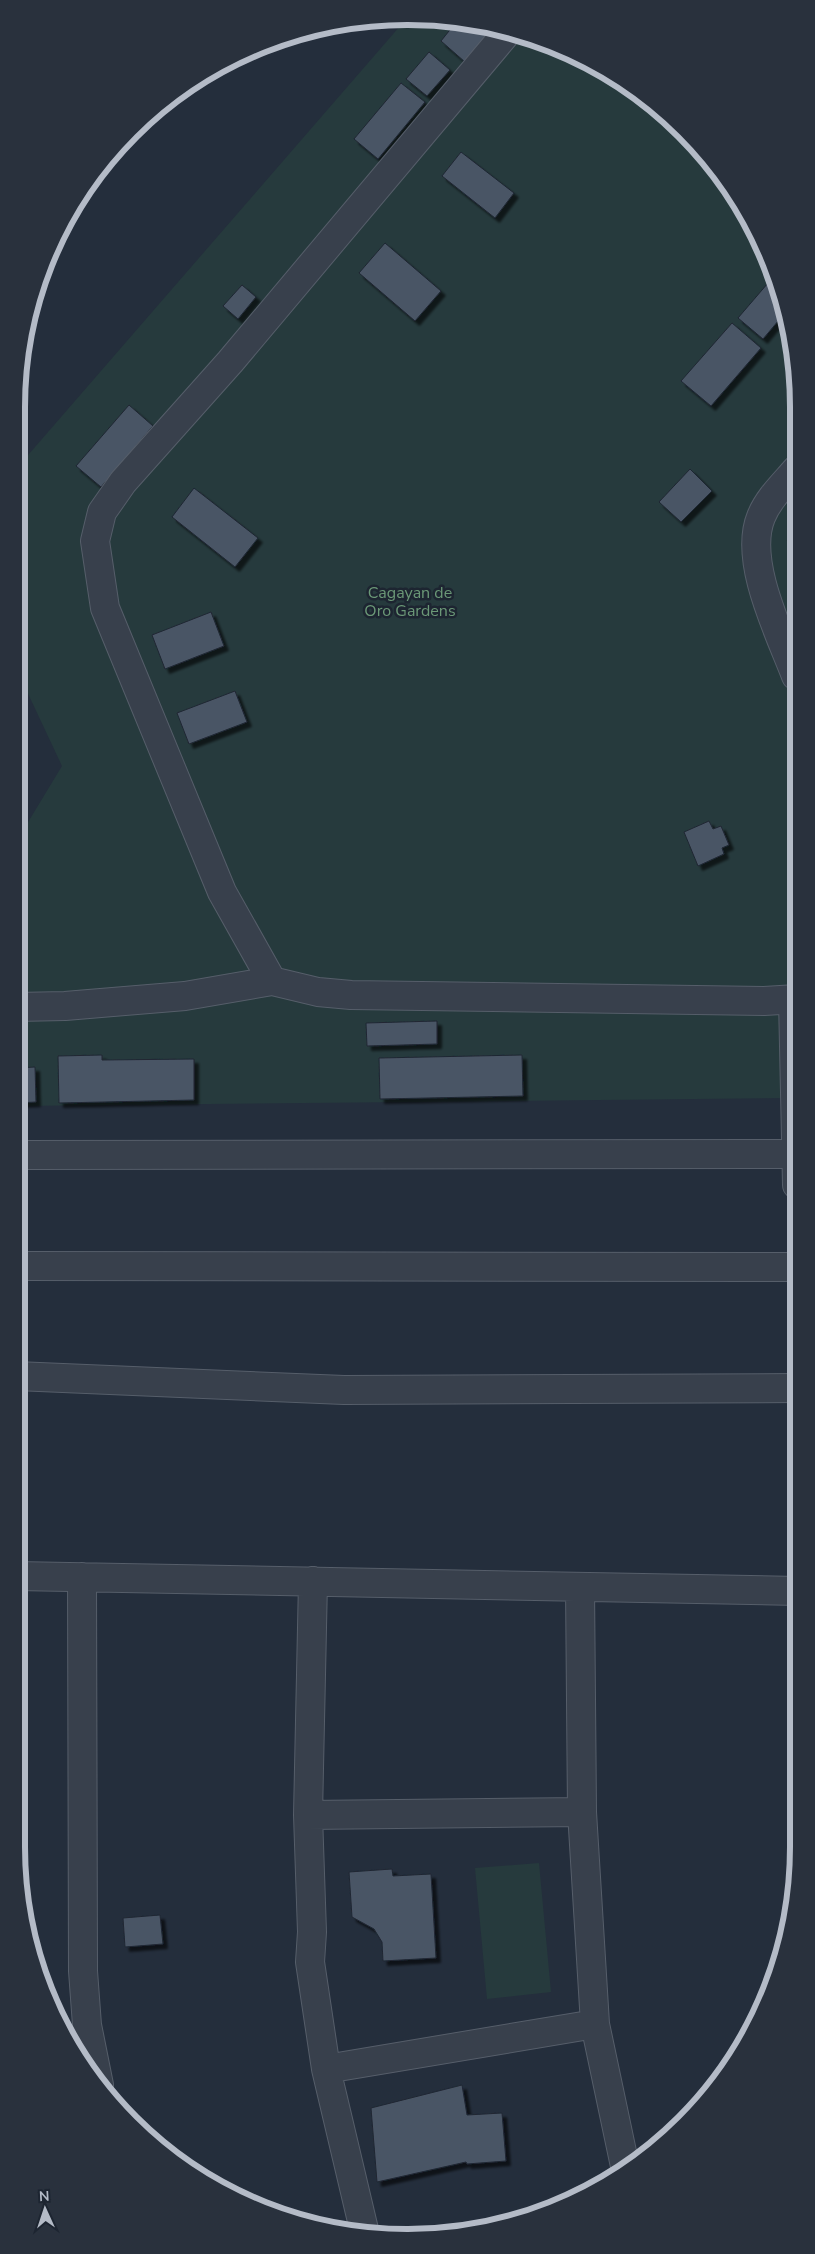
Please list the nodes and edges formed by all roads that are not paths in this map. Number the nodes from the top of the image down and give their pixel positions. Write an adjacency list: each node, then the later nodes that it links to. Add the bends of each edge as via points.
1 (503, 37): 4 (street, via 230,362 123,482 102,512 95,541 105,608 222,892)
2 (790, 477): 3 (street, via 760,518 756,547 760,579)
3 (790, 660)
4 (272, 981): 5 (street, via 318,992 351,995); 6 (street, via 185,996)
5 (790, 999)
6 (25, 1007)
7 (790, 1154): 8 (street)
8 (25, 1155)
9 (25, 1266): 10 (street)
10 (790, 1267)
11 (25, 1376): 12 (street, via 344,1390)
12 (790, 1388)
13 (25, 1576): 14 (street)
14 (82, 1577): 15 (street); 21 (street, via 83,1971 87,2025)
15 (313, 1582): 16 (street); 19 (street)
16 (580, 1586): 17 (street); 18 (street)
17 (790, 1591)
18 (582, 1812): 19 (street); 20 (street)
19 (308, 1815): 22 (street, via 310,1962)
20 (594, 2024): 22 (street); 23 (street)
21 (96, 2068)
22 (326, 2069): 24 (street)
23 (624, 2162)
24 (363, 2226)

